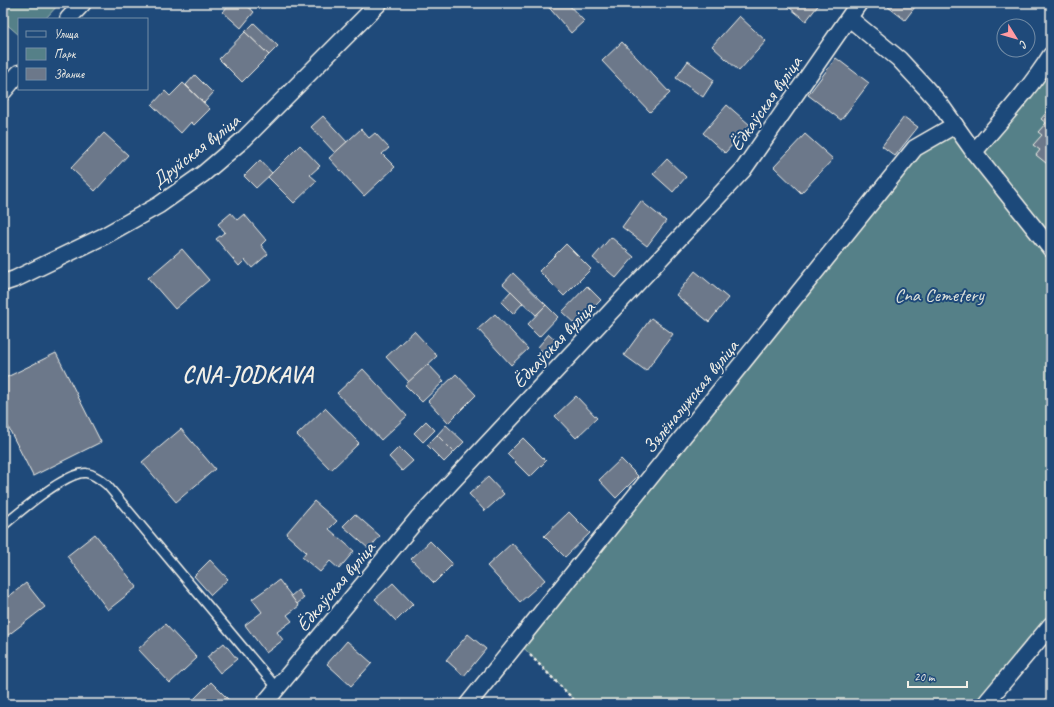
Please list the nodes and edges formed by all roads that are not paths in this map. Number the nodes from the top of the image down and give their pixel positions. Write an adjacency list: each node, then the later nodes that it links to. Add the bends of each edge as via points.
1 (83, 3): 4 (street)
2 (379, 3): 12 (street, Друйская вуліца, via 272,112 203,174 159,205 104,236)
3 (859, 3): 5 (street, Ёдкаўская вуліца)
4 (69, 18)
5 (849, 18): 9 (street, via 899,59 935,98); 15 (street, Ёдкаўская вуліца, via 743,170 418,518)
6 (1051, 56): 10 (street)
7 (18, 74): 8 (street)
8 (3, 92)
9 (955, 125): 10 (street); 17 (street, Зялёналужская вуліца, via 916,148)
10 (974, 152): 11 (street)
11 (1051, 249)
12 (3, 283)
13 (3, 526): 15 (lane, via 65,479 86,473 99,478)
14 (1051, 625): 18 (street)
15 (277, 688): 16 (street, Ёдкаўская вуліца)
16 (264, 704)
17 (468, 704)
18 (985, 704)

